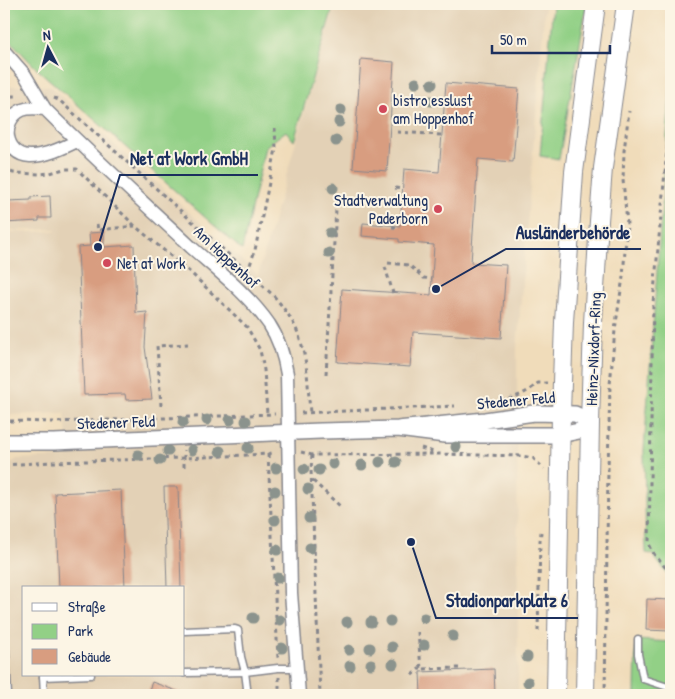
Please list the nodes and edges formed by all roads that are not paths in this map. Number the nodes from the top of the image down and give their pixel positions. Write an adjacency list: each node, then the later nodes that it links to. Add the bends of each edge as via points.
1 (596, 4): 6 (main road, Heinz-Nixdorf-Ring, via 574,172)
2 (626, 4): 7 (main road, Heinz-Nixdorf-Ring, via 603,168)
3 (4, 51): 4 (street, Am Hoppenhof, via 25,75)
4 (45, 109): 5 (street, Am Hoppenhof); 5 (street, via 28,108 11,118 7,135 16,153 36,156)
5 (77, 141): 9 (street, Am Hoppenhof, via 262,314 284,360)
6 (561, 413): 7 (street, Stedener Feld, via 581,416); 8 (street, Stedener Feld, via 534,413); 10 (main road, Heinz-Nixdorf-Ring)
7 (590, 423): 10 (street, Stedener Feld, via 580,431); 25 (main road, Heinz-Nixdorf-Ring)
8 (398, 429): 9 (street, Stedener Feld); 10 (street, Stedener Feld, via 445,435)
9 (289, 432): 11 (street, Stedener Feld); 15 (street, via 291,593)
10 (560, 435): 24 (main road, Heinz-Nixdorf-Ring)
11 (4, 442)
12 (4, 620): 20 (lane)
13 (185, 631): 16 (lane, via 238,630)
14 (638, 639): 19 (lane, via 643,678)
15 (298, 668): 16 (lane); 23 (street)
16 (245, 672): 17 (lane); 22 (lane)
17 (185, 673)
18 (43, 676): 21 (lane)
19 (671, 688)
20 (8, 695)
21 (44, 695)
22 (246, 695)
23 (299, 695)
24 (556, 695)
25 (585, 695)

